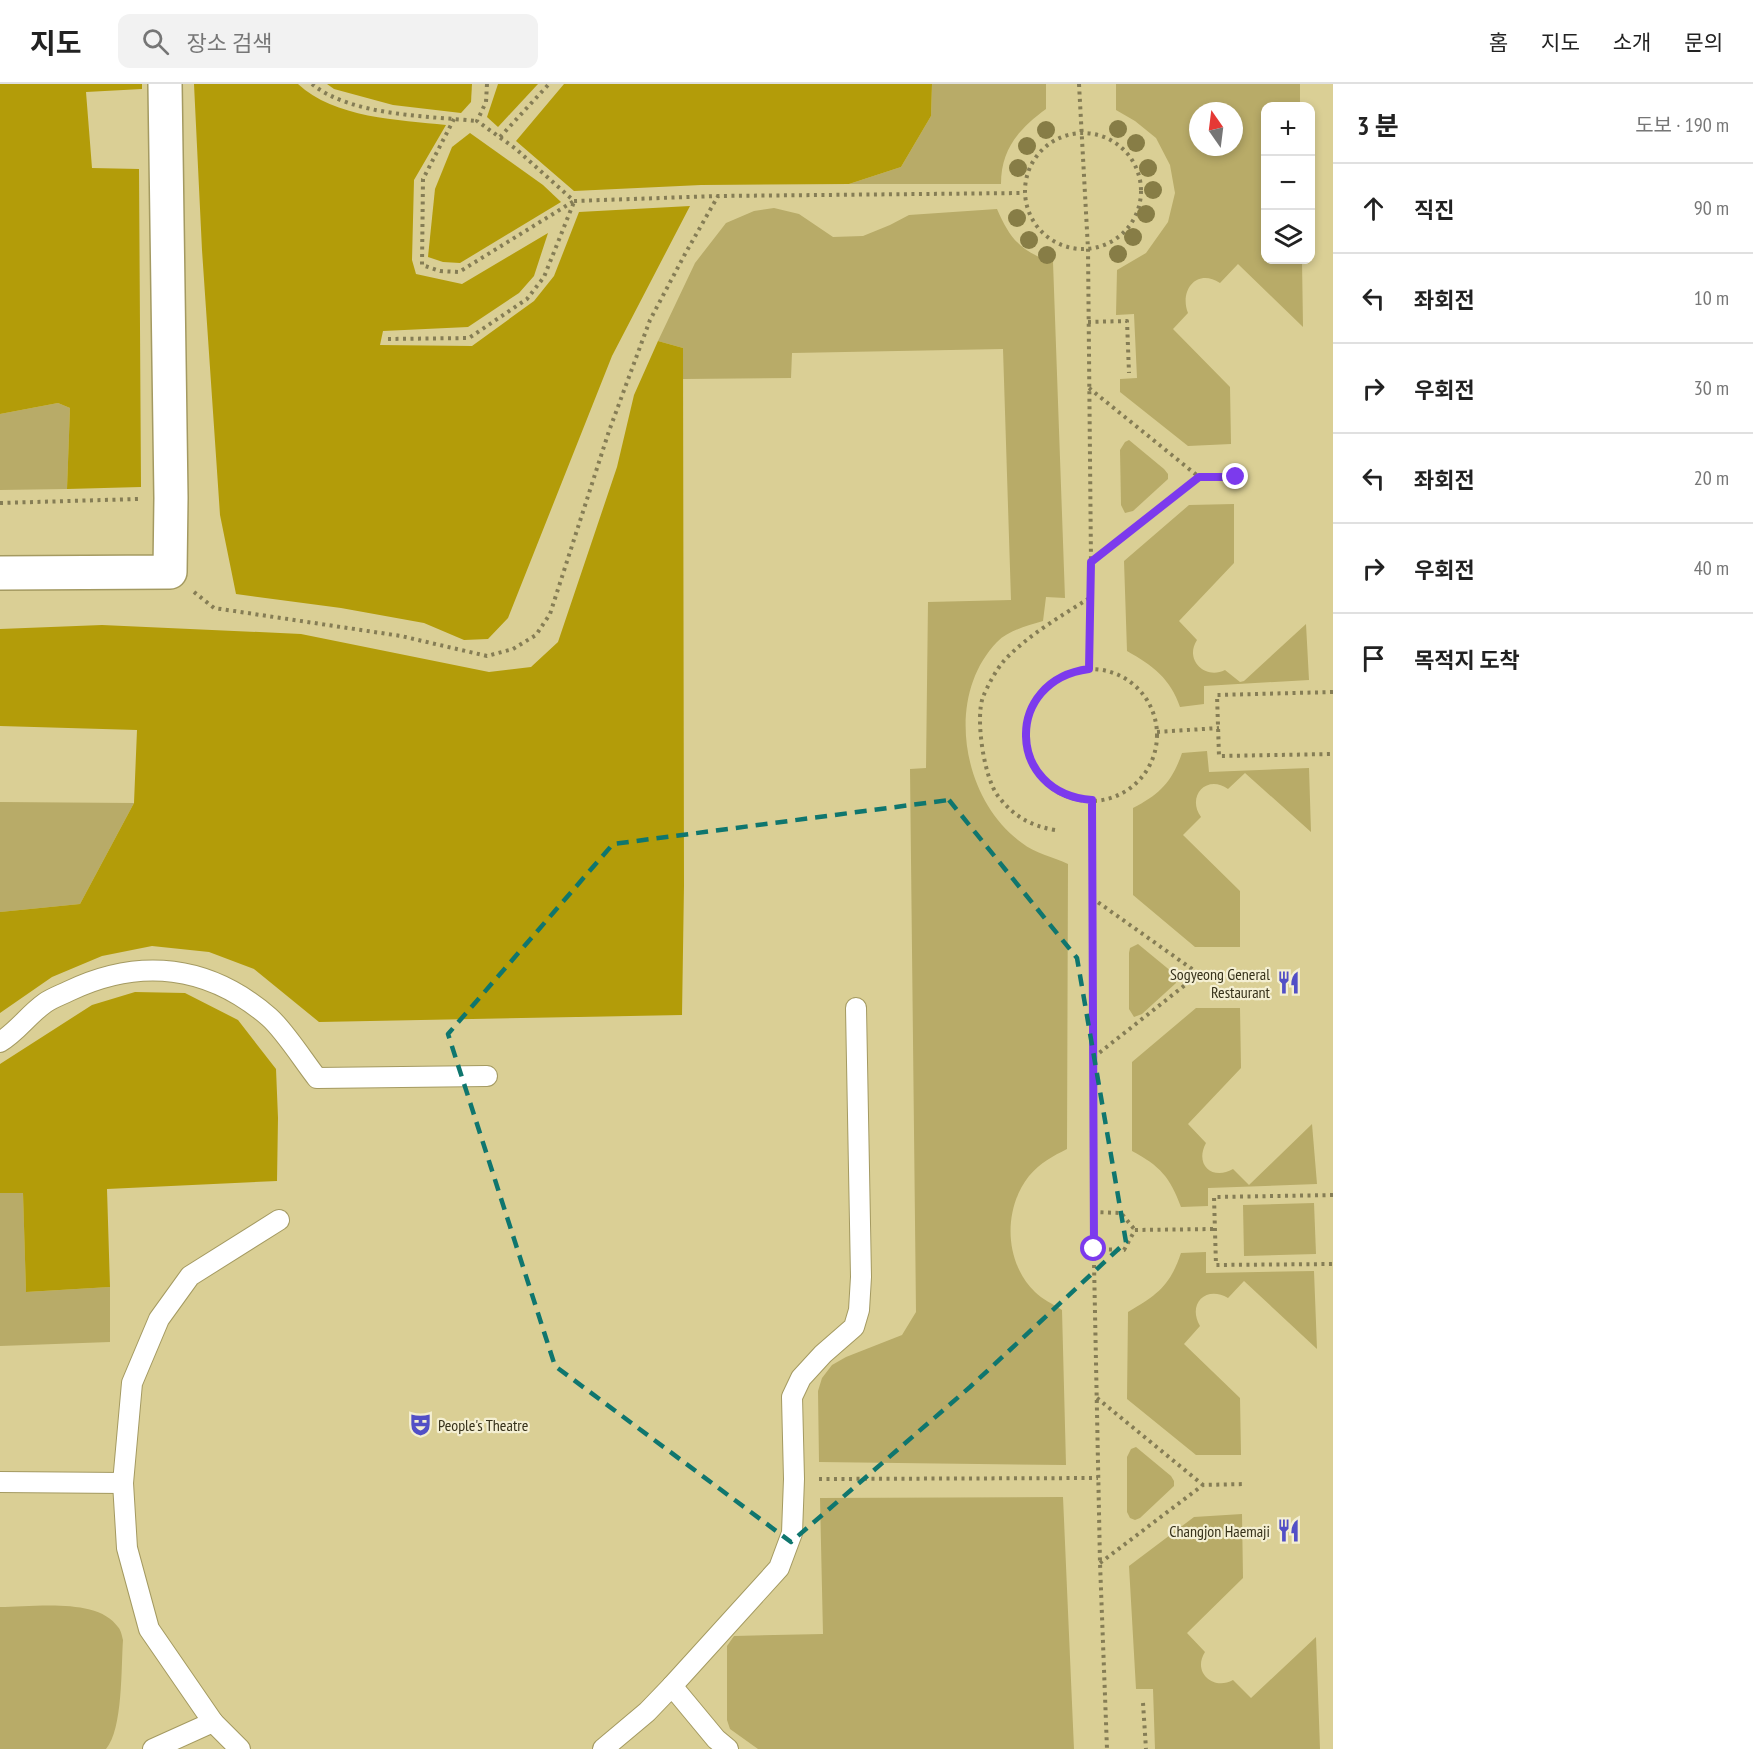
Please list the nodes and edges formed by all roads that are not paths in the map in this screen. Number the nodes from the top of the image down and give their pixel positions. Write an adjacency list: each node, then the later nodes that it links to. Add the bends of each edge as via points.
1 (165, 84): 2 (street, via 170,572)
2 (0, 573)
3 (856, 1008): 9 (lane, via 859,1310 854,1327 801,1378 792,1397 792,1533 779,1568)
4 (0, 1042): 5 (lane, via 45,1003 82,985 116,973 160,969 195,975 231,989 270,1018 317,1078)
5 (487, 1076)
6 (279, 1220): 8 (lane, via 190,1276 159,1319 132,1383)
7 (0, 1482): 8 (lane)
8 (123, 1483): 10 (lane, via 127,1548 148,1629)
9 (672, 1686): 13 (lane, via 648,1712); 14 (lane)
10 (213, 1722): 11 (lane); 12 (lane)
11 (153, 1749)
12 (240, 1749)
13 (603, 1749)
14 (728, 1749)

